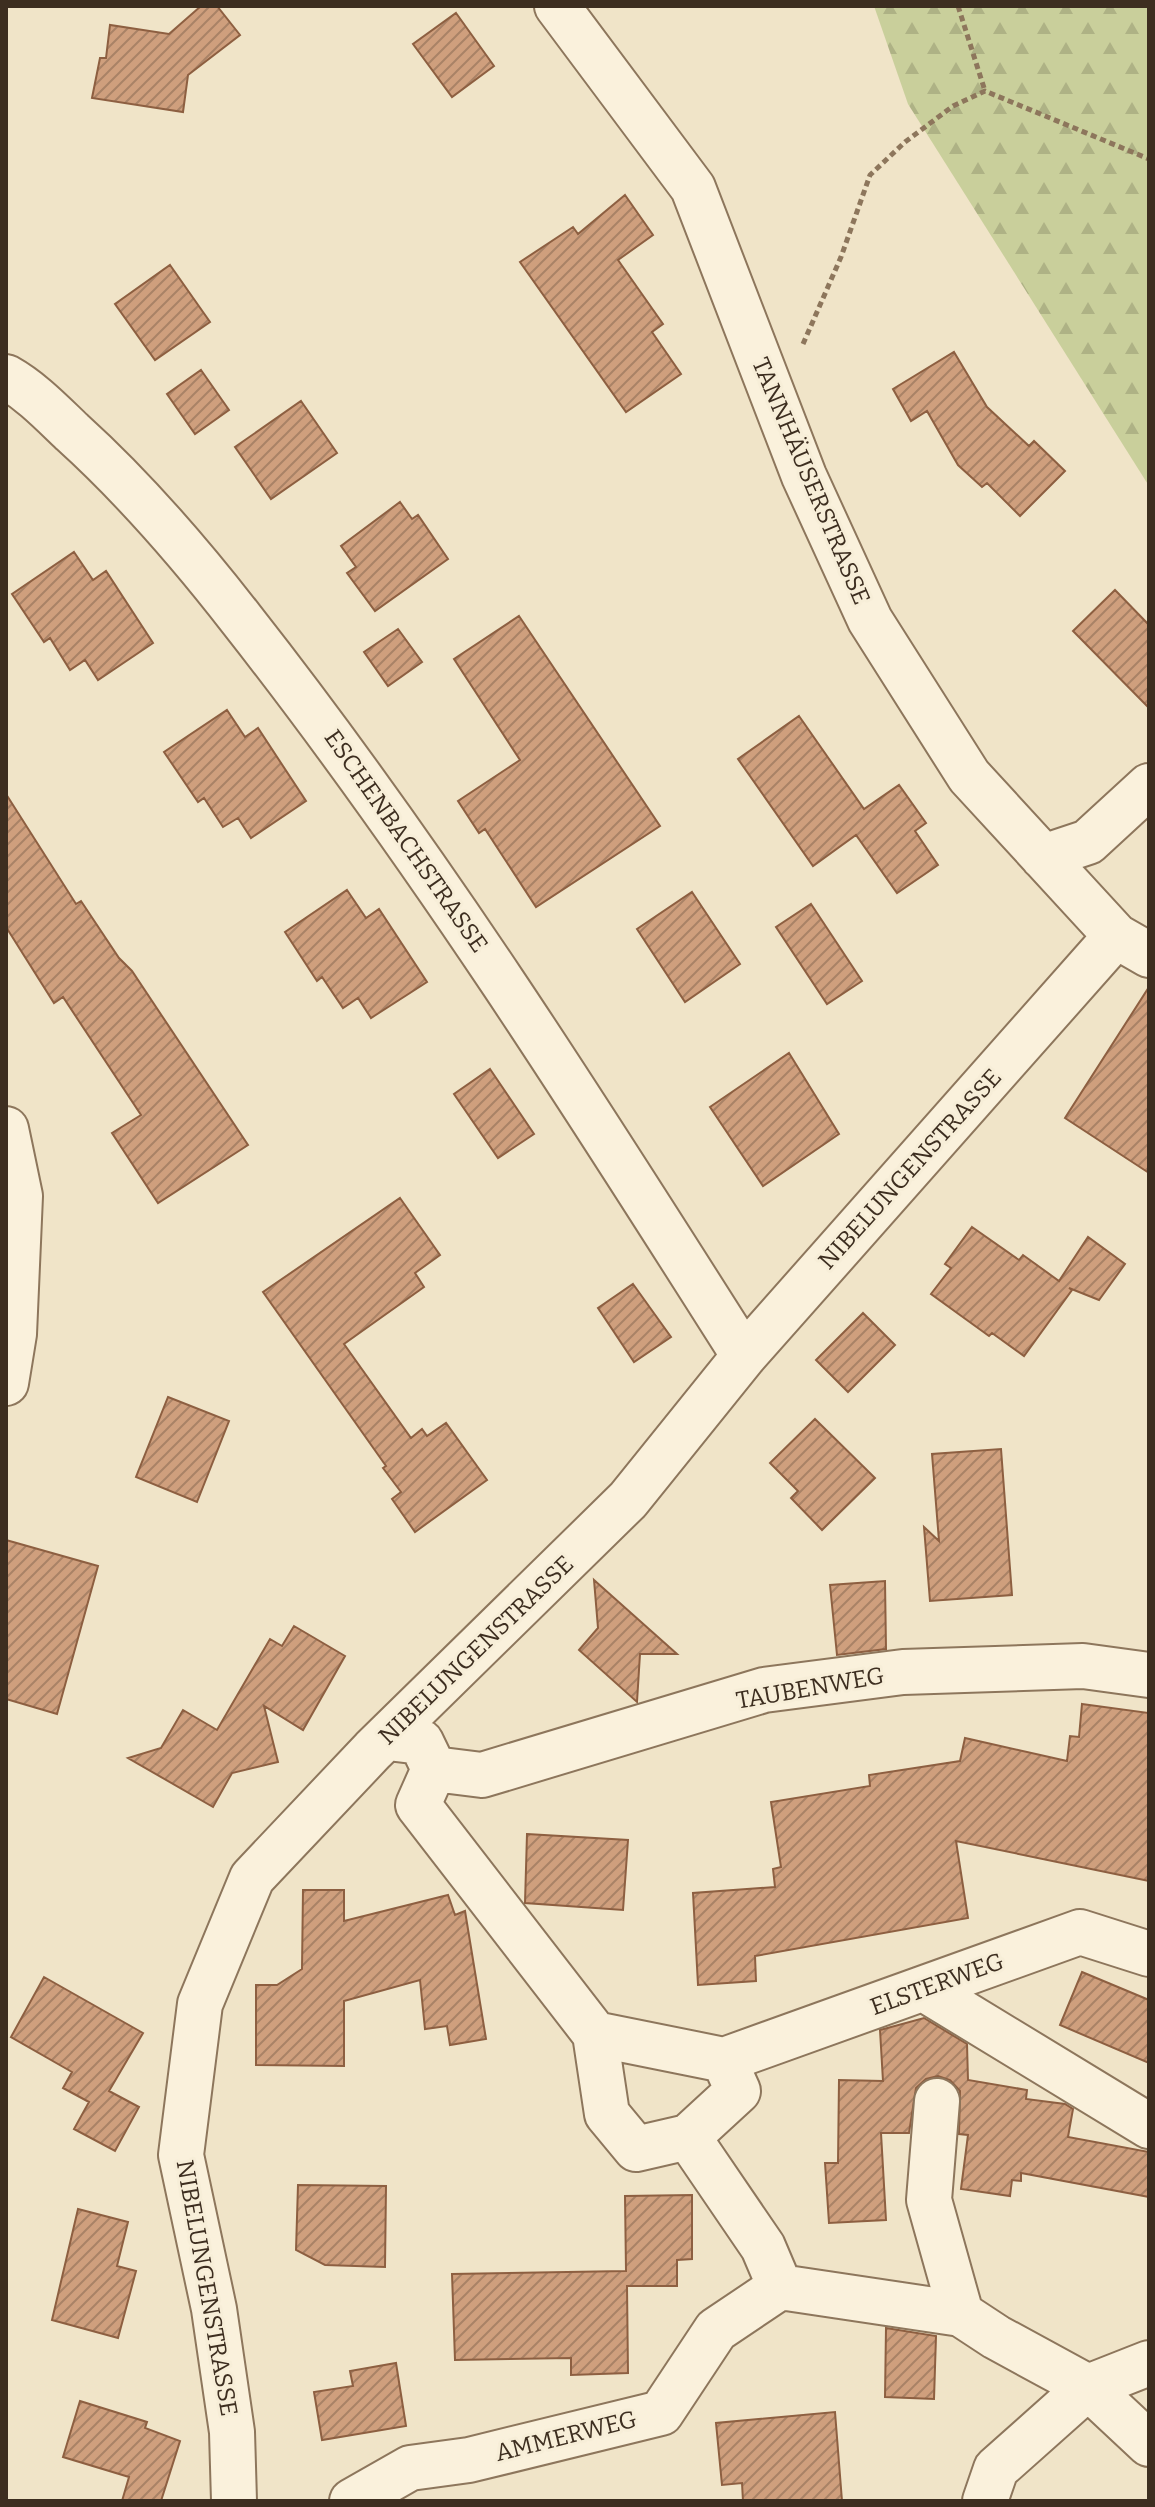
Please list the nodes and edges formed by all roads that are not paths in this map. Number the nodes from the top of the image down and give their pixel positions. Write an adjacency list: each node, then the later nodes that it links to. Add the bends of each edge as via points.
1 (557, 6): 4 (street, TANNHÄUSERSTRASSE, via 693,188 804,476 870,620 969,776)
2 (6, 377): 7 (street, ESCHENBACHSTRASSE, via 23,386 107,464 185,548 326,727 485,953)
3 (1149, 786): 4 (street, via 1088,842)
4 (1043, 857): 5 (street, TANNHÄUSERSTRASSE)
5 (1133, 946): 7 (street, NIBELUNGENSTRASSE)
6 (6, 1129): 8 (street, via 20,1196 14,1334)
7 (744, 1356): 10 (street, NIBELUNGENSTRASSE, via 628,1500)
8 (6, 1383)
9 (1149, 1675): 11 (street, TAUBENWEG, via 1083,1666 903,1672 764,1690)
10 (381, 1744): 11 (street, via 378,1780); 24 (street, NIBELUNGENSTRASSE, via 252,1878 200,2004 181,2155 216,2324 232,2432)
11 (426, 1787): 14 (street)
12 (1149, 1954): 13 (street, ELSTERWEG, via 1080,1932)
13 (924, 1989): 15 (street, ELSTERWEG); 17 (street)
14 (595, 2034): 15 (street); 18 (street, via 607,2114 636,2149)
15 (724, 2060): 18 (street, via 738,2091)
16 (937, 2101): 20 (street, via 929,2200)
17 (1149, 2126)
18 (688, 2137): 19 (street, via 763,2247)
19 (780, 2287): 20 (street); 25 (street, AMMERWEG, via 716,2330 661,2413 469,2460 410,2468)
20 (961, 2314): 22 (street)
21 (1149, 2363): 22 (street)
22 (1088, 2387): 23 (street); 26 (street, via 996,2469)
23 (1149, 2444)
24 (234, 2501)
25 (352, 2501)
26 (985, 2501)

